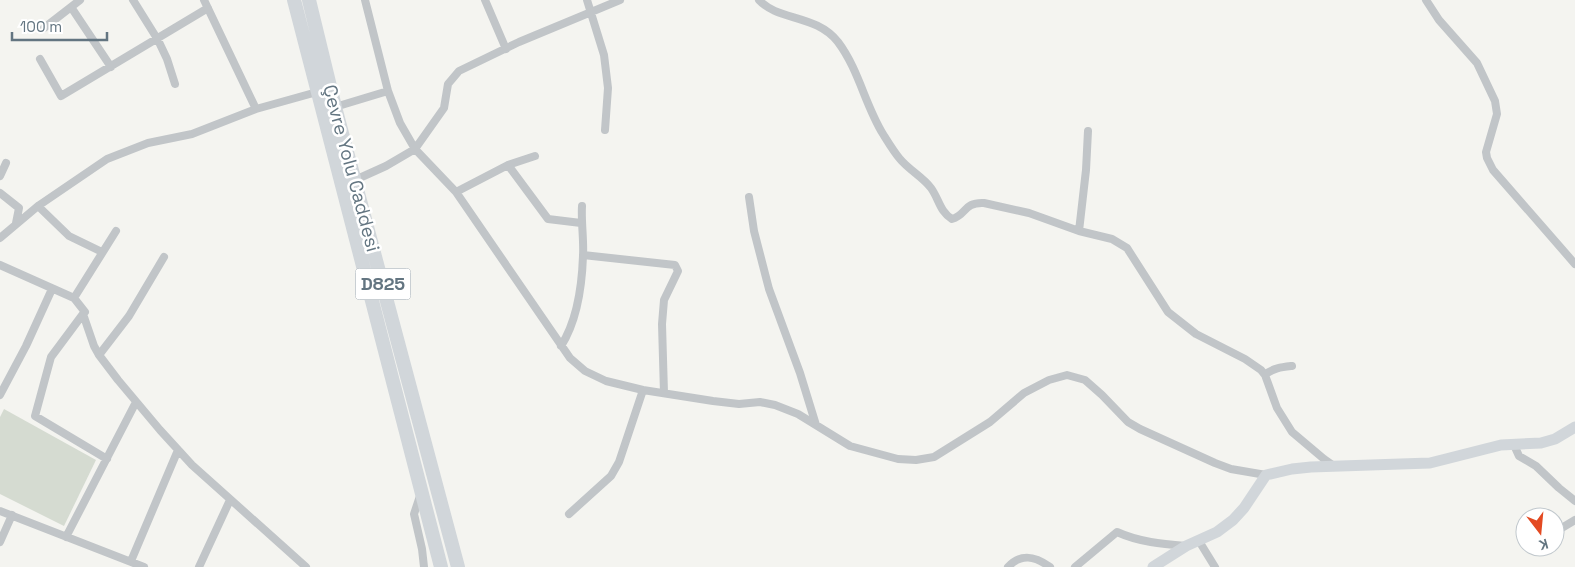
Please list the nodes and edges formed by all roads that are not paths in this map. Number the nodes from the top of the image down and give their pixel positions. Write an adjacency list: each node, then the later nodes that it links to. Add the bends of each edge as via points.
1 (80, 0): 12 (street)
2 (133, 0): 16 (street)
3 (204, 0): 13 (street)
4 (294, 0): 22 (highway, Çevre Yolu Caddesi / D825)
5 (309, 0): 23 (highway, Çevre Yolu Caddesi / D825)
6 (365, 0): 21 (street)
7 (485, 0): 17 (street)
8 (587, 0): 14 (street)
9 (620, 0): 14 (street)
10 (759, 0): 41 (street, via 770,9 822,28 836,40 850,59 869,109 884,134 900,159 931,188 944,214 957,218 968,206 977,203 1029,213)
11 (1426, 0): 46 (street, via 1439,20 1478,63 1495,101 1497,114 1486,152 1493,170)
12 (71, 7): 15 (street); 19 (street)
13 (208, 8): 16 (street); 24 (street)
14 (592, 12): 17 (street); 25 (street, via 604,55 608,88)
15 (44, 28)
16 (158, 40): 19 (street); 20 (street)
17 (506, 49): 27 (street, via 454,76 448,84 444,108)
18 (40, 59): 19 (street, via 61,96)
19 (111, 67)
20 (175, 84)
21 (388, 91): 23 (street); 27 (street, via 400,123)
22 (317, 92): 24 (street); 66 (highway, Çevre Yolu Caddesi / D825)
23 (335, 107): 32 (highway, Çevre Yolu Caddesi / D825)
24 (256, 109): 36 (street, via 192,134 122,152)
25 (605, 130)
26 (1088, 131): 41 (street)
27 (415, 148): 32 (street); 33 (street)
28 (534, 156): 30 (street)
29 (6, 163): 31 (street)
30 (508, 165): 33 (street); 39 (street, via 548,219)
31 (0, 176)
32 (355, 180): 82 (highway, Çevre Yolu Caddesi / D825)
33 (456, 192): 51 (street)
34 (0, 193): 38 (street, via 18,208)
35 (749, 197): 59 (street, via 769,289)
36 (38, 206): 38 (street); 43 (street, via 69,236)
37 (582, 206): 39 (street)
38 (16, 223): 42 (street)
39 (581, 223): 44 (street)
40 (116, 231): 43 (street)
41 (1079, 231): 54 (street, via 1112,239 1127,248 1168,312 1196,334 1245,359)
42 (0, 238)
43 (102, 252): 49 (street)
44 (583, 255): 51 (street, via 576,308); 56 (street, via 675,265 678,271 664,300)
45 (164, 257): 52 (street, via 129,316)
46 (1575, 264)
47 (0, 265): 48 (street)
48 (52, 289): 49 (street); 57 (street)
49 (74, 298): 50 (street, via 85,312)
50 (83, 314): 52 (street); 63 (street, via 51,357 35,416)
51 (561, 346): 55 (street, via 585,371 606,381)
52 (99, 355): 58 (street)
53 (1292, 366): 54 (street, via 1277,368)
54 (1265, 375): 64 (street, via 1292,432)
55 (643, 390): 56 (street); 70 (street, via 619,462 611,476)
56 (664, 393): 59 (street, via 739,404 760,402 775,405)
57 (0, 395)
58 (136, 402): 62 (street); 63 (street)
59 (816, 425): 65 (street, via 850,446 877,454 916,460 934,457 990,422 1024,393 1067,375 1085,380 1128,422 1140,429 1231,469)
60 (1575, 428): 61 (street, via 1541,443)
61 (1514, 445): 64 (street, via 1481,449 1430,463); 68 (street, via 1519,456 1536,466)
62 (178, 450): 67 (street); 76 (street)
63 (106, 459): 72 (street)
64 (1334, 466): 65 (street, via 1292,469)
65 (1266, 476): 73 (street, via 1233,520)
66 (422, 489): 80 (street, via 414,514); 81 (highway, Çevre Yolu Caddesi / D825)
67 (230, 500): 78 (street); 79 (street)
68 (1575, 500)
69 (0, 511): 71 (street)
70 (569, 514)
71 (12, 515): 72 (street); 74 (street)
72 (66, 537): 76 (street)
73 (1199, 541): 75 (street); 87 (street)
74 (0, 542)
75 (1186, 546): 85 (street, via 1156,544 1117,532); 86 (street)
76 (131, 561): 77 (street)
77 (144, 567)
78 (199, 567)
79 (306, 567)
80 (424, 567)
81 (441, 567)
82 (458, 567)
83 (1008, 567): 84 (street, via 1015,560 1027,557)
84 (1050, 567)
85 (1075, 567)
86 (1153, 567)
87 (1215, 567)

